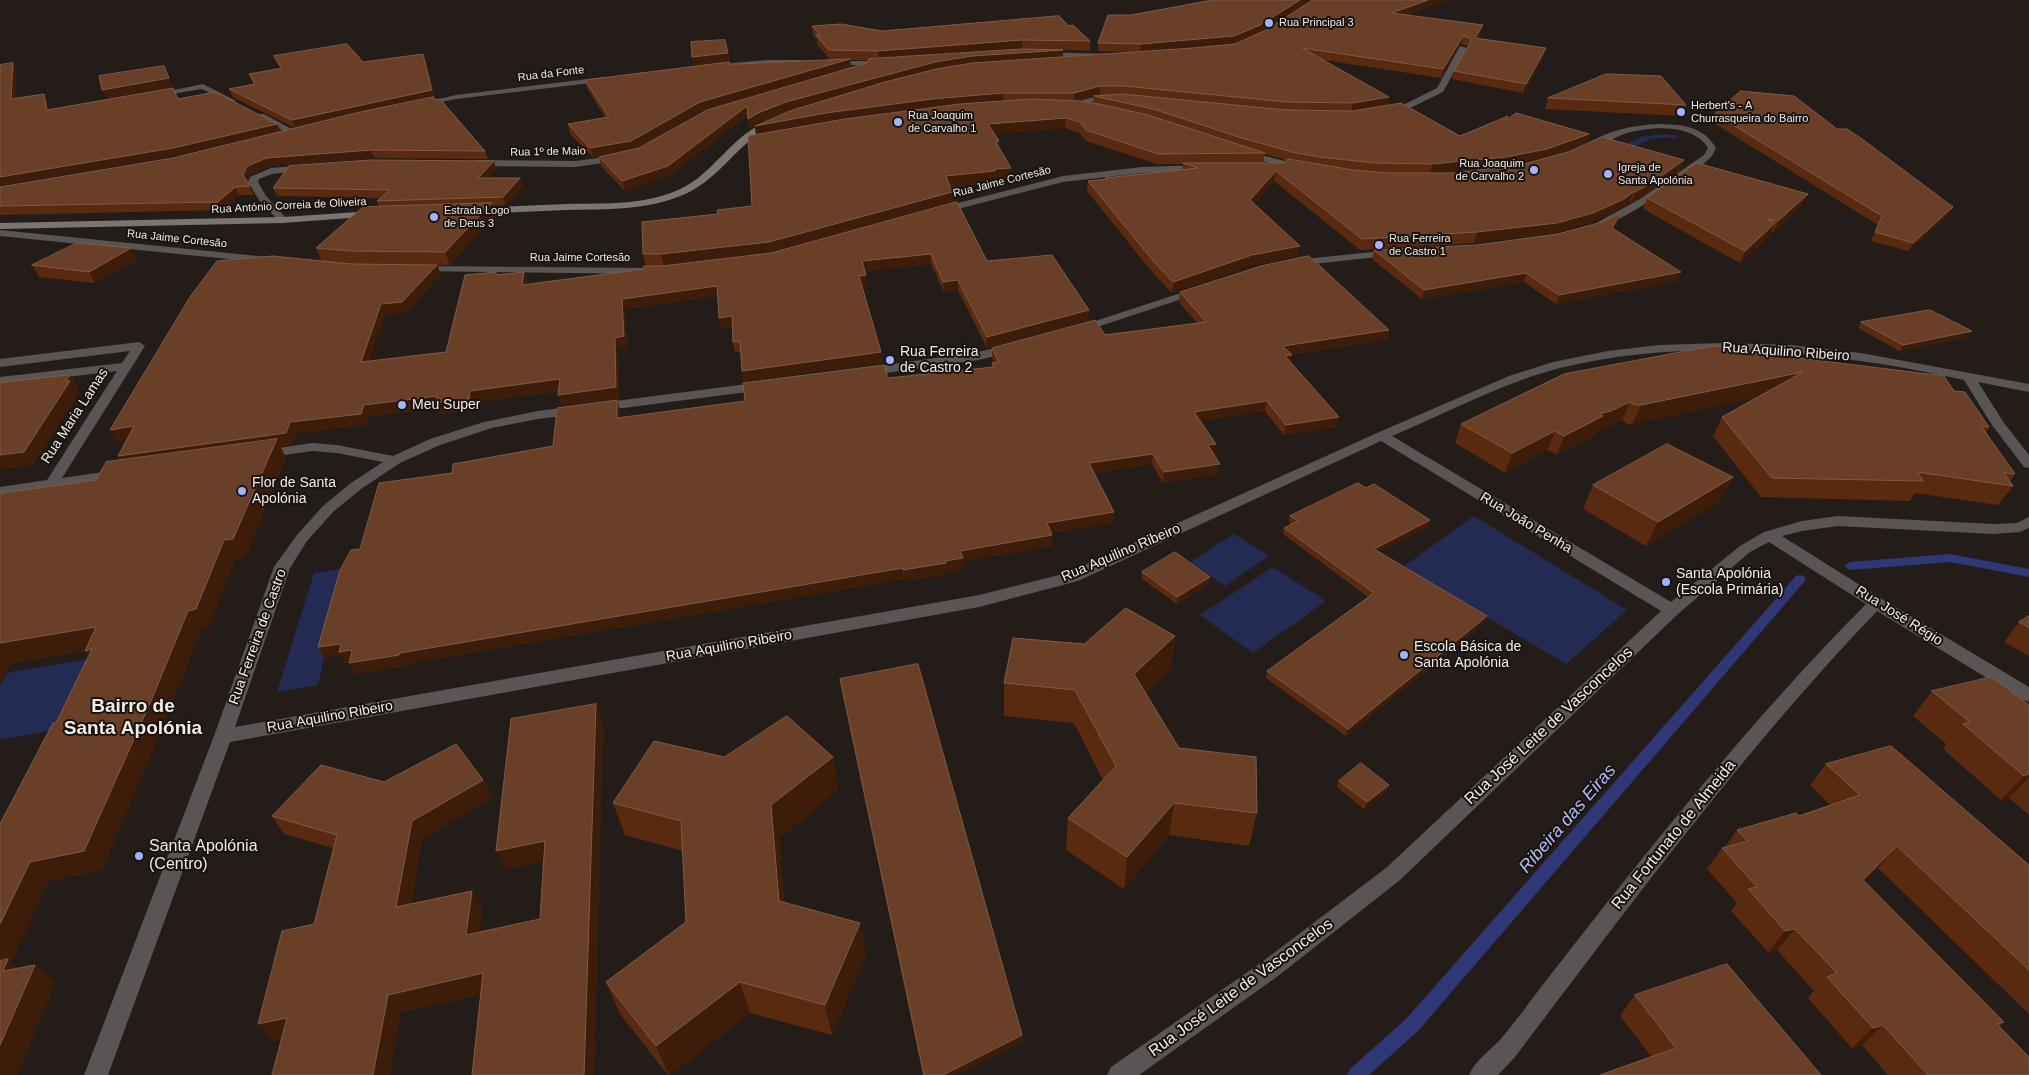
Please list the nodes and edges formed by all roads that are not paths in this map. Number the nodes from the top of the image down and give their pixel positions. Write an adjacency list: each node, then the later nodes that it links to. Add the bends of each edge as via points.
1 (1463, 48): 17 (street, via 1440,90 1405,107)
2 (1032, 54): 6 (street, via 1116,57)
3 (898, 62): 7 (street)
4 (814, 63): 8 (street, via 767,62)
5 (823, 63): 7 (street)
6 (1049, 63)
7 (879, 64): 9 (street)
8 (722, 66)
9 (850, 72)
10 (610, 79): 14 (street, Rua da Fonte, via 456,97)
11 (148, 96): 13 (street, via 203,86)
12 (1123, 99): 15 (street, via 1094,100 1069,106)
13 (236, 103)
14 (409, 106)
15 (1100, 110)
16 (253, 112): 20 (street)
17 (1378, 112)
18 (783, 119): 23 (street, via 754,131)
19 (304, 131): 20 (street)
20 (295, 133): 21 (street)
21 (277, 137)
22 (756, 140): 23 (street)
23 (737, 144): 31 (street, via 703,180 668,197 616,206)
24 (1583, 150): 36 (street, via 1624,131 1652,126 1692,132 1705,137 1712,148 1708,156 1619,216)
25 (1240, 152): 30 (street, via 1304,168)
26 (628, 156): 27 (street, Rua 1º de Maio, via 576,164)
27 (470, 163)
28 (317, 167): 34 (street, via 270,171 255,177 253,182 257,194)
29 (1211, 168): 33 (street, Rua Jaime Cortesão, via 1142,170 1063,179)
30 (1256, 168)
31 (466, 211)
32 (383, 214): 34 (street, Rua António Correia de Oliveira)
33 (929, 214)
34 (282, 220): 35 (street, Rua António Correia de Oliveira)
35 (0, 226)
36 (1587, 229)
37 (0, 233): 39 (street, Rua Jaime Cortesão)
38 (1400, 252): 40 (street)
39 (277, 261)
40 (1282, 265)
41 (405, 269): 42 (street, Rua Jaime Cortesão)
42 (654, 271)
43 (1212, 285): 44 (street)
44 (1063, 334)
45 (1021, 346): 48 (street, via 978,356)
46 (0, 363): 47 (street, Rua Maria Lamas, via 139,346)
47 (126, 366): 50 (street, Rua Maria Lamas); 58 (street, Rua Maria Lamas)
48 (852, 374)
49 (1968, 376): 52 (street, Rua Aquilino Ribeiro); 53 (street, Rua Aquilino Ribeiro, via 1861,357 1791,349 1659,349 1556,365 1513,379); 56 (street)
50 (0, 381)
51 (773, 384): 55 (street, Rua Ferreira de Castro, via 528,417 435,442)
52 (2029, 388)
53 (1382, 436): 63 (street, Rua João Penha); 65 (street, Rua Aquilino Ribeiro, via 1072,576 989,598)
54 (254, 455): 55 (street, via 312,447)
55 (395, 460): 65 (street, Rua Ferreira de Castro, via 328,509 282,567)
56 (2029, 464)
57 (128, 473): 58 (street)
58 (51, 484): 59 (street)
59 (0, 491)
60 (2029, 522): 61 (street, Rua José Leite de Vasconcelos, via 1993,529 1838,521)
61 (1769, 535): 62 (street, Rua José Régio); 63 (street, Rua José Leite de Vasconcelos, via 1744,549)
62 (1876, 602): 64 (street, Rua José Régio); 68 (street, Rua Fortunato de Almeida, via 1787,696 1672,836 1507,1049)
63 (1672, 610): 67 (street, Rua José Leite de Vasconcelos, via 1393,874 1270,969)
64 (2029, 695)
65 (223, 736): 66 (street, Rua Ferreira de Castro)
66 (96, 1075)
67 (1119, 1075)
68 (1481, 1075)

